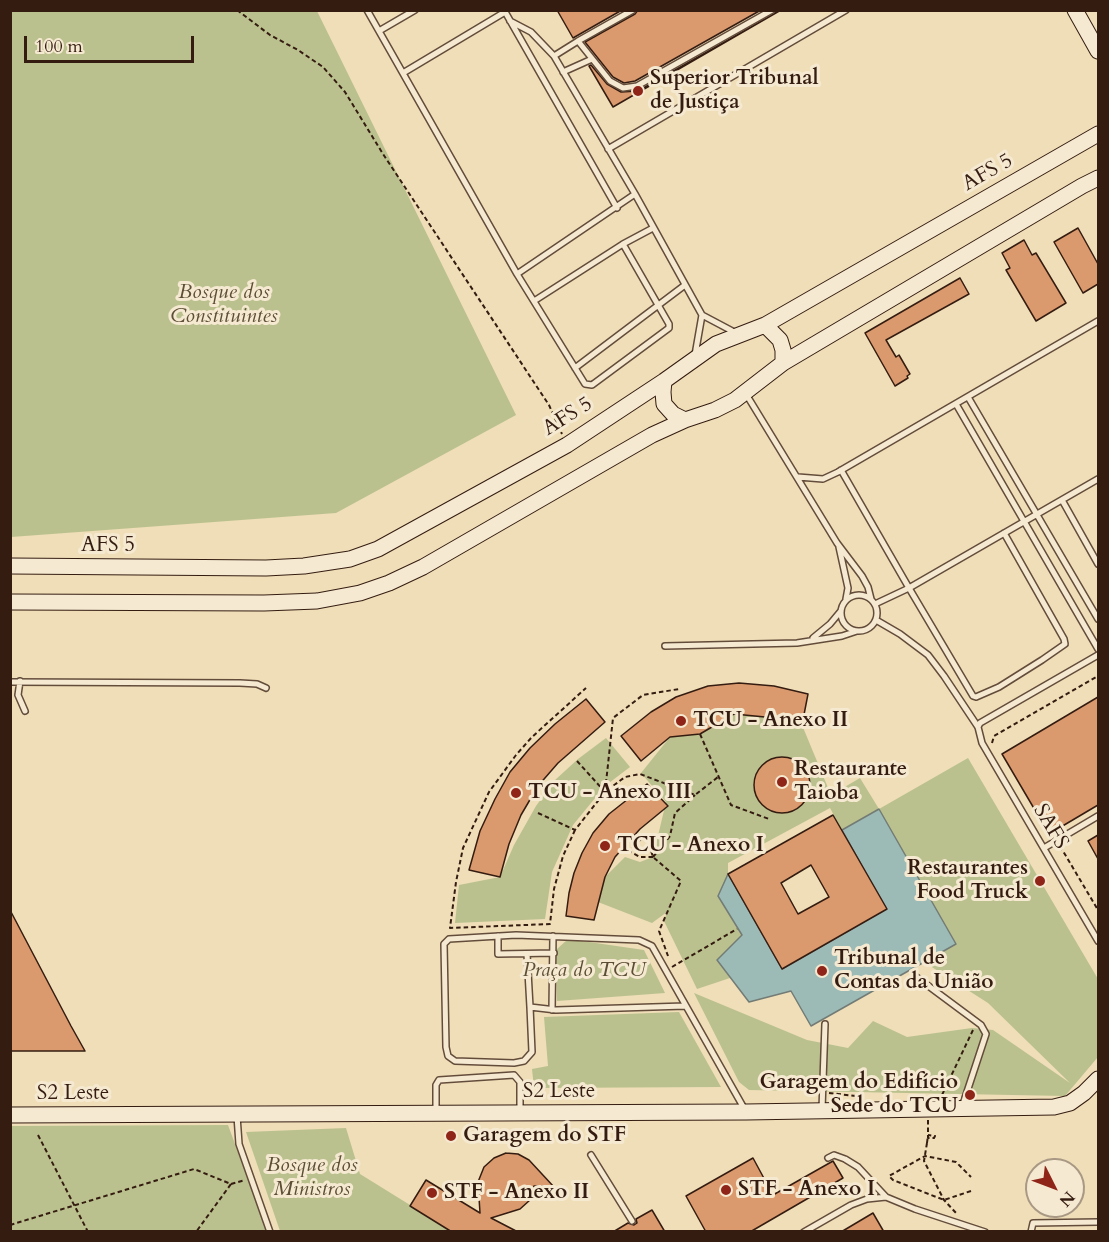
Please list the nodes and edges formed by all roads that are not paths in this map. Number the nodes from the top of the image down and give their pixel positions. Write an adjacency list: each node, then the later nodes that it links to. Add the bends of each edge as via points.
1 (367, 10): 9 (lane)
2 (415, 10): 9 (lane)
3 (633, 10): 10 (lane)
4 (772, 10): 13 (lane, via 637,86 623,88 610,81)
5 (846, 10): 17 (lane)
6 (1075, 10): 11 (main road)
7 (504, 11): 8 (lane); 15 (lane)
8 (510, 21): 12 (lane, via 531,32); 20 (lane)
9 (379, 31): 15 (lane)
10 (578, 41): 12 (lane); 13 (lane)
11 (1098, 51)
12 (554, 56): 14 (lane)
13 (592, 59): 14 (lane)
14 (563, 72): 17 (lane)
15 (403, 73): 23 (lane)
16 (1098, 135): 29 (main road, AFS 5)
17 (608, 150): 19 (lane)
18 (1098, 178): 32 (main road)
19 (635, 194): 20 (lane); 21 (lane)
20 (617, 208): 23 (lane)
21 (653, 228): 22 (lane); 24 (lane)
22 (623, 244): 25 (lane); 26 (lane)
23 (517, 274): 25 (lane)
24 (685, 285): 26 (lane); 27 (lane)
25 (534, 301): 33 (lane)
26 (657, 305): 33 (lane); 33 (lane, via 669,324 667,331 592,385 585,384)
27 (702, 315): 30 (lane); 31 (lane)
28 (1098, 321): 36 (lane)
29 (765, 325): 30 (main road, AFS 5); 32 (main road, via 780,340)
30 (739, 335): 31 (main road, AFS 5)
31 (694, 358): 34 (main road, AFS 5)
32 (783, 363): 35 (main road)
33 (575, 368)
34 (664, 381): 38 (main road, via 664,404); 48 (main road, AFS 5, via 567,445 378,549 350,559 266,568)
35 (746, 393): 38 (main road); 40 (lane)
36 (968, 397): 37 (lane); 43 (lane)
37 (956, 404): 39 (lane); 44 (lane)
38 (685, 420): 51 (main road, via 652,435 423,567 360,593 317,601 264,603)
39 (841, 470): 40 (lane, via 823,479); 49 (lane)
40 (798, 477): 46 (lane)
41 (1098, 478): 42 (lane)
42 (1062, 500): 43 (lane); 47 (lane)
43 (1037, 514): 44 (lane); 54 (lane)
44 (1024, 521): 45 (lane); 59 (lane)
45 (1004, 533): 49 (lane); 49 (lane, via 1065,644 999,687 973,696)
46 (837, 543): 50 (lane, via 848,588); 52 (lane, via 862,576)
47 (1098, 564)
48 (10, 566)
49 (909, 588): 52 (lane)
50 (846, 601): 52 (lane, via 861,595); 53 (lane)
51 (10, 602)
52 (873, 602): 55 (lane)
53 (841, 611): 56 (lane, via 847,626); 57 (lane, via 816,637)
54 (1098, 619)
55 (876, 620): 56 (lane, via 868,629); 65 (lane, SAFS, via 928,655)
56 (857, 631): 57 (lane)
57 (797, 642): 58 (lane)
58 (665, 646)
59 (1098, 649)
60 (1098, 655): 65 (lane)
61 (20, 681): 62 (lane); 63 (lane, via 240,683); 64 (lane, via 18,695)
62 (10, 682)
63 (266, 688)
64 (25, 711)
65 (978, 727): 67 (lane, SAFS, via 982,743)
66 (1098, 816): 67 (lane)
67 (1044, 848): 70 (lane, SAFS)
68 (498, 936): 69 (lane); 72 (lane, via 498,954); 75 (lane, via 450,939 444,944 448,1056 465,1062 524,1061 532,1052)
69 (554, 936): 71 (lane); 74 (lane, via 639,940 652,946)
70 (1098, 941)
71 (554, 953): 72 (lane); 76 (lane)
72 (527, 954): 75 (lane)
73 (915, 976): 79 (lane, via 981,1025 986,1039)
74 (685, 1006): 76 (lane); 81 (lane)
75 (531, 1007): 76 (lane)
76 (552, 1010)
77 (825, 1024): 80 (lane)
78 (1098, 1079): 79 (main road, S2 Leste, via 1070,1103 1054,1107)
79 (962, 1108): 80 (main road, S2 Leste)
80 (822, 1111): 81 (main road, S2 Leste)
81 (746, 1112): 82 (main road, S2 Leste)
82 (520, 1113): 84 (main road, S2 Leste); 84 (lane, via 520,1082 514,1075 443,1078 436,1085)
83 (237, 1114): 84 (main road, S2 Leste); 85 (main road, S2 Leste); 91 (lane, via 239,1143)
84 (436, 1114)
85 (10, 1115)
86 (591, 1155): 89 (lane)
87 (828, 1158): 88 (lane, via 834,1155 858,1167)
88 (886, 1197): 92 (lane, via 851,1205); 93 (lane)
89 (632, 1221)
90 (1098, 1222): 94 (lane, via 1034,1222)
91 (270, 1232)
92 (804, 1232)
93 (985, 1232)
94 (1031, 1232)

